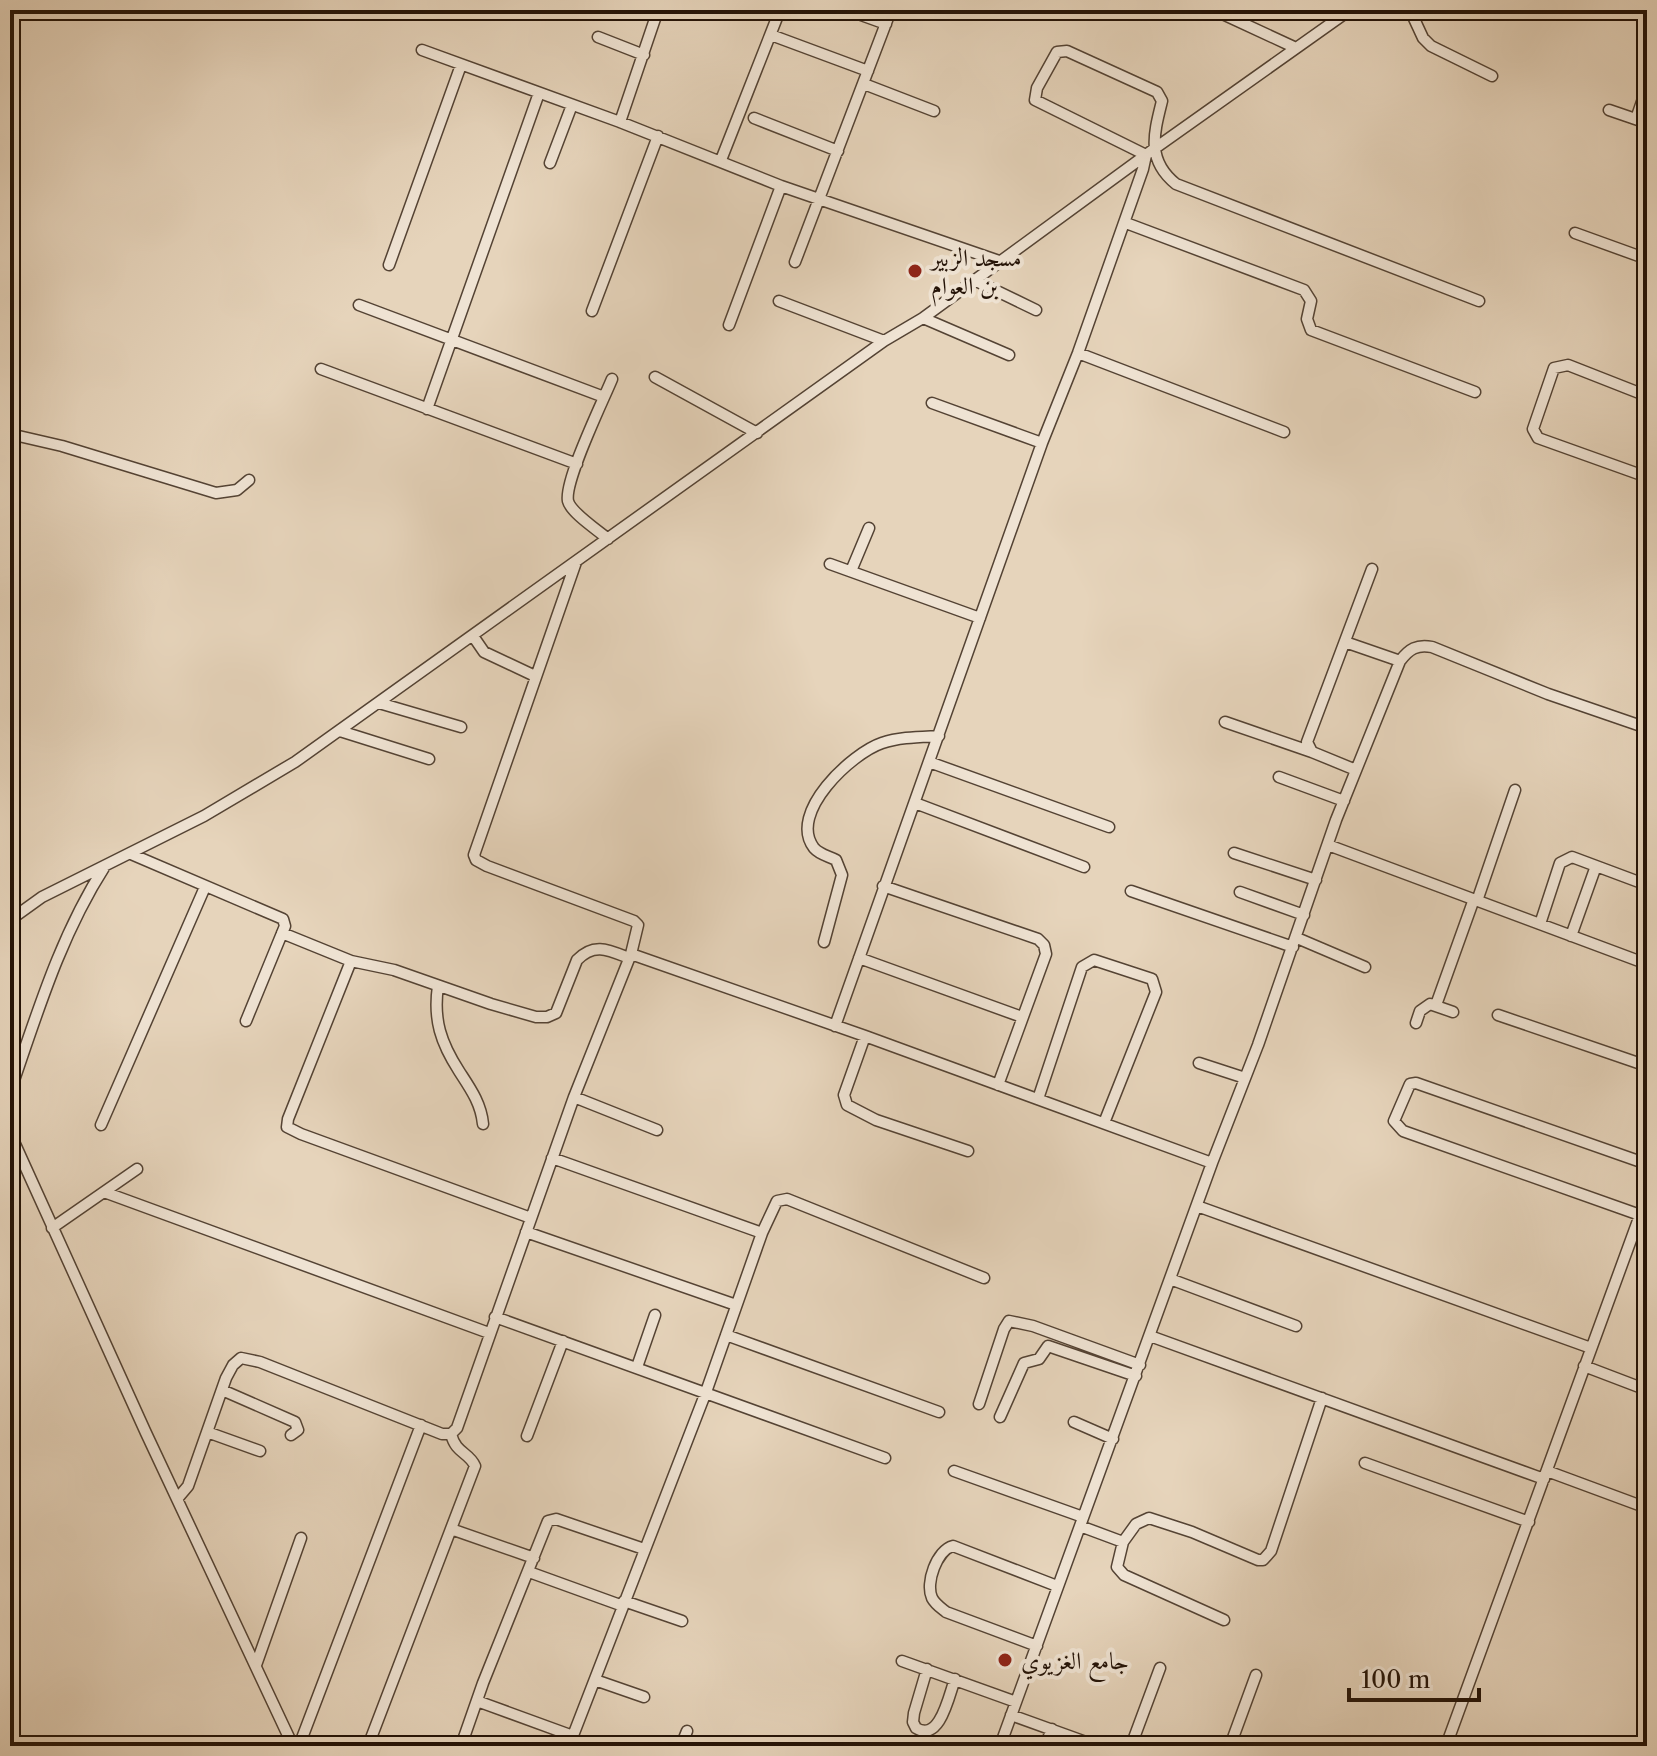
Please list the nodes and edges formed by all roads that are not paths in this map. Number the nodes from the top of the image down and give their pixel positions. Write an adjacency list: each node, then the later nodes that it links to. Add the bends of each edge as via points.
1 (658, 10): 13 (street)
2 (780, 10): 9 (street)
3 (847, 10): 8 (street)
4 (891, 10): 8 (street)
5 (1214, 10): 11 (street)
6 (1350, 10): 11 (street)
7 (1410, 10): 16 (street, via 1431,46)
8 (886, 24): 15 (street)
9 (771, 35): 15 (street); 29 (street)
10 (598, 37): 13 (street)
11 (1296, 48): 28 (street)
12 (422, 50): 14 (street)
13 (644, 55): 25 (street)
14 (461, 65): 19 (street); 38 (street)
15 (868, 71): 17 (street)
16 (1492, 76)
17 (864, 84): 22 (street); 27 (street)
18 (1647, 87): 24 (street)
19 (539, 93): 20 (street); 47 (street)
20 (572, 105): 25 (street); 30 (street)
21 (1609, 110): 24 (street)
22 (934, 111)
23 (754, 118): 27 (street)
24 (1642, 121)
25 (620, 122): 26 (street)
26 (658, 136): 29 (street); 44 (street)
27 (838, 151): 32 (street)
28 (1150, 152): 28 (street, via 1035,100 1057,52 1067,51 1157,92 1162,101); 33 (street); 36 (street); 41 (street, via 1176,184)
29 (721, 160): 31 (street)
30 (550, 163)
31 (781, 186): 32 (street); 46 (street)
32 (820, 199): 36 (street); 37 (street)
33 (1126, 223): 49 (street); 54 (street, via 1304,290 1311,301 1311,330)
34 (1575, 233): 35 (street)
35 (1647, 259)
36 (999, 261): 39 (street)
37 (795, 262)
38 (389, 265)
39 (974, 280): 43 (street); 45 (street)
40 (779, 301): 48 (street)
41 (1479, 301)
42 (359, 305): 47 (street)
43 (1036, 310)
44 (592, 311)
45 (923, 318): 48 (street); 50 (street)
46 (729, 325)
47 (453, 341): 56 (street); 58 (street)
48 (884, 341): 60 (street)
49 (1078, 353): 59 (street); 62 (street)
50 (1009, 355)
51 (321, 369): 58 (street)
52 (655, 377): 60 (street)
53 (612, 379): 56 (street)
54 (1475, 392)
55 (1647, 396): 64 (street, via 1560,365 1554,368 1533,429 1538,438)
56 (604, 397): 63 (street)
57 (932, 403): 62 (street)
58 (427, 409): 63 (street)
59 (1284, 432)
60 (757, 433): 67 (street)
61 (10, 434): 65 (street, via 216,493 237,490)
62 (1042, 443): 72 (street)
63 (577, 464): 67 (street, via 568,502)
64 (1647, 477)
65 (249, 480)
66 (869, 528): 71 (street)
67 (608, 539): 68 (street)
68 (576, 562): 73 (street); 76 (street)
69 (830, 564): 71 (street)
70 (1372, 569): 74 (street)
71 (851, 571): 72 (street)
72 (980, 618): 82 (street)
73 (473, 636): 76 (street, via 484,652); 77 (street)
74 (1345, 642): 75 (street); 83 (street, via 1307,742)
75 (1400, 661): 80 (street, via 1410,649 1432,647); 86 (street)
76 (535, 676): 112 (street, via 474,855 487,866 634,921 638,928)
77 (379, 703): 79 (street); 81 (street)
78 (1225, 722): 83 (street)
79 (461, 727)
80 (1647, 728)
81 (340, 731): 84 (street); 94 (street, via 249,790)
82 (939, 736): 85 (street); 110 (street, via 881,743 835,776 818,797 809,822 811,843 836,860 842,875)
83 (1312, 752): 86 (street)
84 (429, 759)
85 (929, 762): 90 (street); 91 (street)
86 (1356, 770): 89 (street)
87 (1279, 777): 89 (street)
88 (1515, 790): 104 (street)
89 (1344, 801): 92 (street)
90 (915, 803): 97 (street); 100 (street)
91 (1109, 827)
92 (1328, 845): 98 (street); 104 (street)
93 (1234, 853): 98 (street)
94 (131, 854): 95 (street); 101 (street)
95 (106, 865): 106 (street, via 42,897); 130 (street, via 58,956)
96 (1596, 866): 99 (street); 107 (street, via 1572,857 1560,863); 109 (street)
97 (1084, 867)
98 (1316, 880): 105 (street)
99 (1647, 885)
100 (883, 886): 113 (street); 121 (street, via 1038,939 1046,954)
101 (205, 887): 108 (street, via 283,919); 135 (street)
102 (1131, 891): 111 (street)
103 (1240, 892): 105 (street)
104 (1476, 900): 107 (street); 118 (street)
105 (1304, 915): 111 (street)
106 (10, 920)
107 (1540, 924): 109 (street)
108 (282, 933): 114 (street); 122 (street)
109 (1571, 936): 115 (street)
110 (824, 942)
111 (1295, 942): 116 (street); 128 (street)
112 (630, 956): 117 (street, via 599,948 583,954 562,1005 547,1017); 124 (street); 131 (street)
113 (859, 958): 121 (street); 124 (street)
114 (351, 961): 117 (street); 147 (street, via 287,1127)
115 (1647, 964)
116 (1365, 967)
117 (438, 986): 134 (street, via 440,1032 480,1108)
118 (1436, 1005): 119 (street); 123 (street, via 1424,1006)
119 (1453, 1012)
120 (1498, 1015): 127 (street)
121 (1022, 1017): 129 (street)
122 (246, 1021)
123 (1416, 1023)
124 (835, 1026): 125 (street)
125 (865, 1036): 129 (street); 138 (street, via 844,1095 847,1105)
126 (1199, 1063): 128 (street)
127 (1647, 1066)
128 (1245, 1078): 140 (street)
129 (998, 1085): 132 (street)
130 (10, 1092)
131 (574, 1097): 136 (street); 139 (street)
132 (1038, 1099): 133 (street); 133 (street, via 1082,967 1094,960 1152,979 1156,992)
133 (1104, 1123): 140 (street)
134 (483, 1124)
135 (101, 1125)
136 (657, 1130)
137 (10, 1133): 148 (street)
138 (968, 1151)
139 (552, 1158): 147 (street); 150 (street)
140 (1212, 1163): 145 (street)
141 (1647, 1164): 146 (street, via 1416,1083 1405,1089 1394,1121 1403,1131)
142 (137, 1169): 143 (street)
143 (104, 1192): 148 (street); 157 (street)
144 (1647, 1196): 146 (street)
145 (1197, 1206): 152 (street); 161 (street)
146 (1640, 1215): 161 (street)
147 (531, 1218): 149 (street)
148 (52, 1228): 184 (street)
149 (526, 1232): 153 (street); 155 (street)
150 (762, 1233): 151 (street, via 773,1206 787,1199); 153 (street)
151 (984, 1278)
152 (1170, 1279): 156 (street); 159 (street)
153 (736, 1305): 158 (street)
154 (655, 1315): 163 (street)
155 (495, 1317): 157 (street); 160 (street)
156 (1296, 1326)
157 (489, 1333): 175 (street)
158 (726, 1335): 167 (street); 170 (street)
159 (1150, 1336): 164 (street); 168 (street)
160 (563, 1341): 163 (street); 177 (street)
161 (1591, 1348): 162 (street)
162 (1584, 1366): 166 (street); 183 (street)
163 (637, 1367): 167 (street)
164 (1138, 1371): 169 (street, via 1033,1326 1009,1321); 171 (street, via 1048,1346 1039,1359 1024,1363); 178 (street)
165 (222, 1390): 173 (street, via 233,1365 245,1357); 174 (street); 176 (street, via 295,1422 298,1430)
166 (1647, 1390)
167 (706, 1392): 180 (street); 191 (street)
168 (1322, 1398): 183 (street); 190 (street, via 1271,1551 1263,1560 1149,1518 1136,1524)
169 (979, 1404)
170 (939, 1412)
171 (1000, 1417)
172 (1074, 1422): 178 (street)
173 (421, 1425): 175 (street); 214 (street)
174 (207, 1432): 179 (street); 184 (street, via 188,1486)
175 (451, 1434): 188 (street, via 457,1449 475,1466)
176 (291, 1435)
177 (527, 1436)
178 (1113, 1439): 186 (street)
179 (260, 1451)
180 (885, 1458)
181 (1365, 1463): 187 (street)
182 (954, 1471): 186 (street)
183 (1545, 1475): 185 (street); 187 (street)
184 (177, 1499): 200 (street)
185 (1647, 1508)
186 (1082, 1522): 190 (street); 194 (street)
187 (1529, 1522): 223 (street)
188 (451, 1529): 192 (street); 215 (street)
189 (301, 1538): 200 (street)
190 (1123, 1542): 196 (street, via 1117,1567 1124,1575)
191 (644, 1549): 192 (street, via 553,1518); 195 (street)
192 (534, 1558): 193 (street)
193 (529, 1572): 195 (street); 207 (street)
194 (1057, 1586): 198 (street); 198 (street, via 953,1546 940,1554 933,1572 930,1593 946,1612)
195 (624, 1604): 197 (street); 205 (street)
196 (1224, 1620)
197 (682, 1621)
198 (1037, 1646): 208 (street)
199 (902, 1661): 202 (street)
200 (256, 1665): 213 (street)
201 (1160, 1668): 221 (street)
202 (927, 1669): 204 (street); 204 (street, via 913,1718 922,1732 937,1725)
203 (1256, 1675): 222 (street)
204 (955, 1679): 208 (street)
205 (595, 1680): 206 (street); 212 (street)
206 (644, 1697)
207 (477, 1701): 212 (street); 216 (street)
208 (1016, 1702): 209 (street)
209 (1011, 1715): 210 (street); 218 (street)
210 (1052, 1729): 219 (street); 220 (street)
211 (687, 1731): 217 (street)
212 (571, 1741)
213 (293, 1746)
214 (299, 1746)
215 (368, 1746)
216 (461, 1746)
217 (681, 1746)
218 (1000, 1746)
219 (1045, 1746)
220 (1097, 1746)
221 (1131, 1746)
222 (1230, 1746)
223 (1446, 1746)

